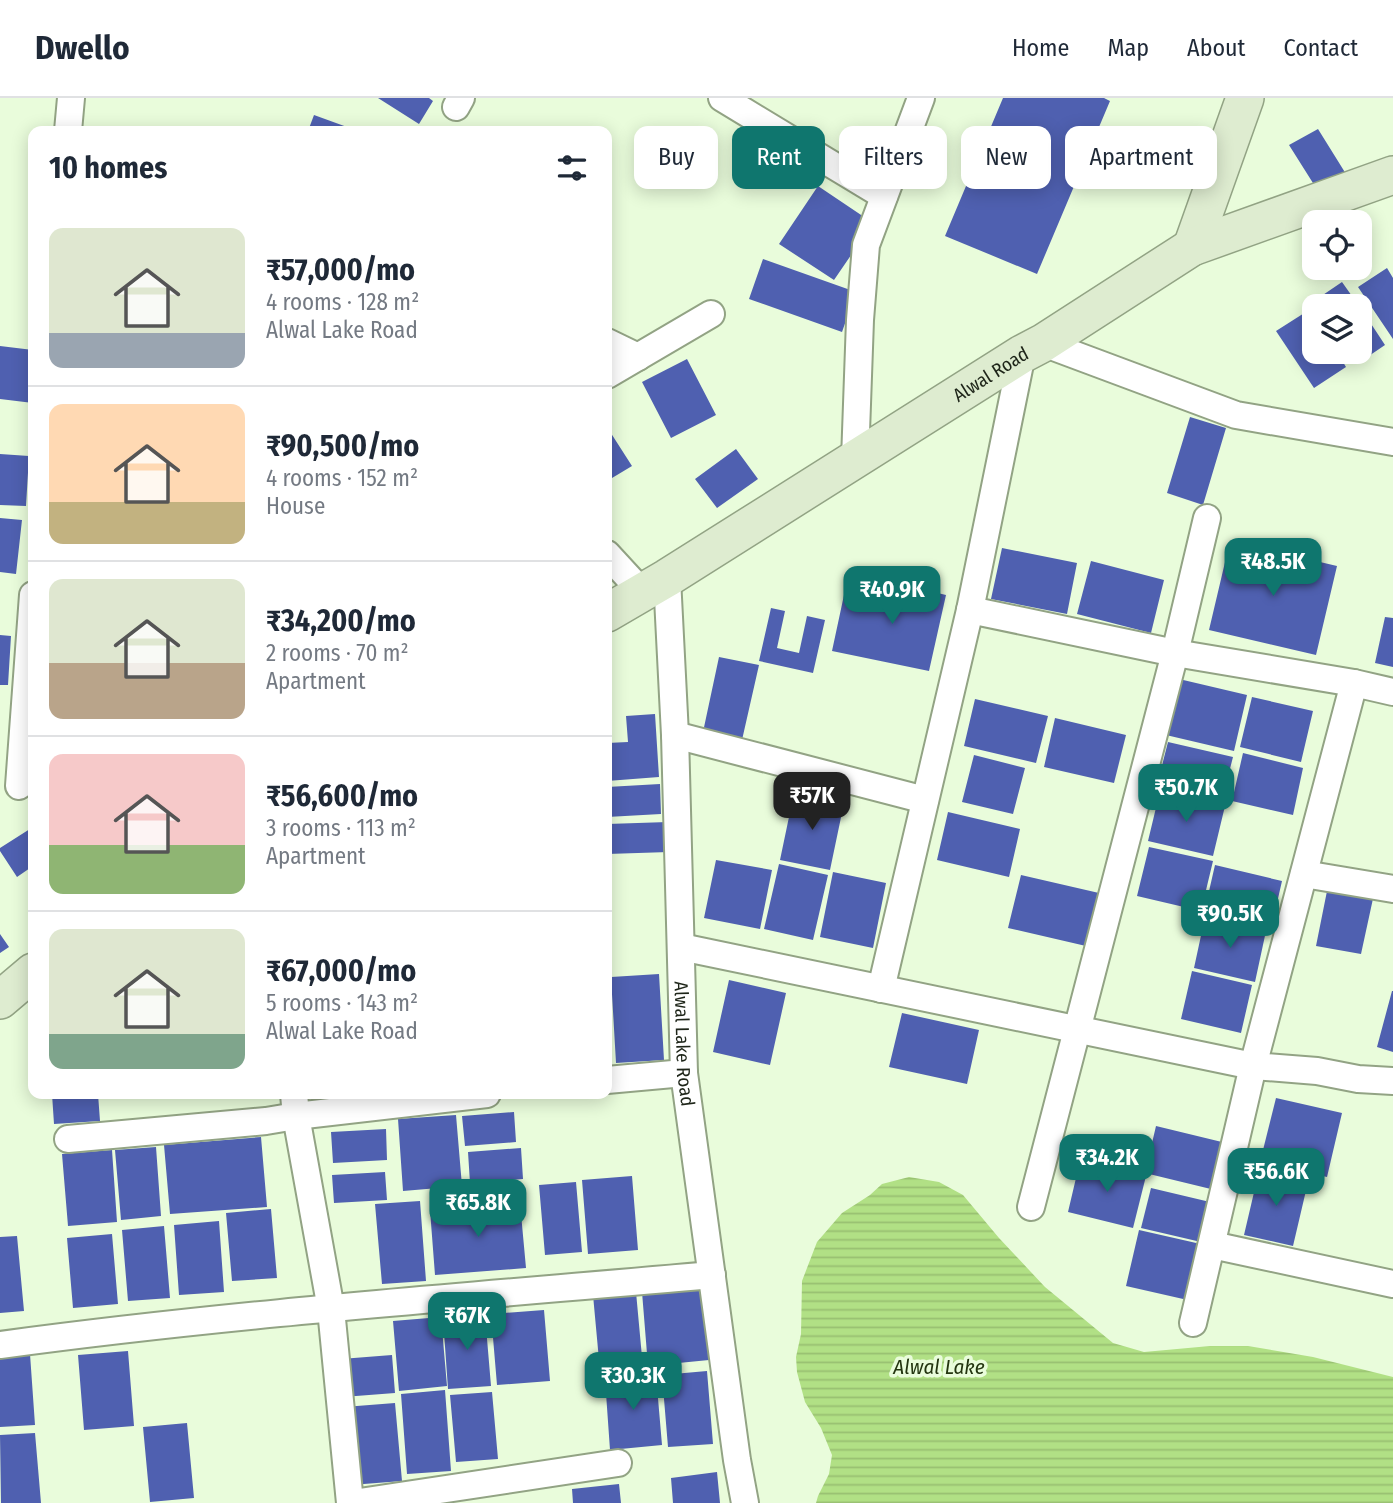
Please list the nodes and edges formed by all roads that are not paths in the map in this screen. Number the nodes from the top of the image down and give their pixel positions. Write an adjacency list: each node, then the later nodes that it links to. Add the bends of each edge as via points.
1 (71, 98): 5 (street)
2 (722, 98): 7 (street)
3 (921, 98): 7 (street)
4 (1245, 98): 8 (main road)
5 (68, 126)
6 (1393, 175): 8 (main road, Alwal Road)
7 (884, 196): 15 (street, via 866,244)
8 (1192, 247): 11 (main road, Alwal Road)
9 (711, 314): 12 (street)
10 (612, 344): 12 (street)
11 (1033, 348): 14 (street, via 1236,415); 15 (main road, Alwal Road); 20 (street)
12 (638, 357): 13 (street)
13 (612, 372)
14 (1393, 442)
15 (855, 460): 18 (main road, Alwal Road)
16 (1207, 518): 22 (street)
17 (612, 557): 18 (street)
18 (654, 585): 19 (main road, Alwal Road); 25 (street, Alwal Lake Road)
19 (612, 610)
20 (970, 610): 22 (street); 27 (street)
21 (28, 642): 26 (street)
22 (1175, 653): 23 (street); 34 (street)
23 (1354, 683): 24 (street); 28 (street)
24 (1393, 692)
25 (675, 735): 27 (street); 30 (street, Alwal Lake Road)
26 (13, 787)
27 (925, 800): 32 (street)
28 (1304, 873): 29 (street); 35 (street)
29 (1393, 889)
30 (681, 947): 32 (street); 36 (street, Alwal Lake Road)
31 (28, 976): 33 (main road)
32 (881, 989): 34 (street)
33 (0, 1000)
34 (1078, 1030): 35 (street); 42 (street)
35 (1253, 1066): 38 (street); 43 (street)
36 (684, 1073): 37 (street); 44 (street, Alwal Lake Road)
37 (612, 1080)
38 (1393, 1081)
39 (400, 1099): 40 (street)
40 (295, 1105): 41 (street, via 266,1121); 46 (street)
41 (68, 1139)
42 (1031, 1207)
43 (1212, 1245): 45 (street); 47 (street)
44 (712, 1275): 46 (street); 51 (street, Alwal Lake Road)
45 (1393, 1284)
46 (331, 1309): 48 (street); 50 (street)
47 (1193, 1323)
48 (0, 1345)
49 (618, 1463): 50 (street)
50 (351, 1503)
51 (745, 1503)

